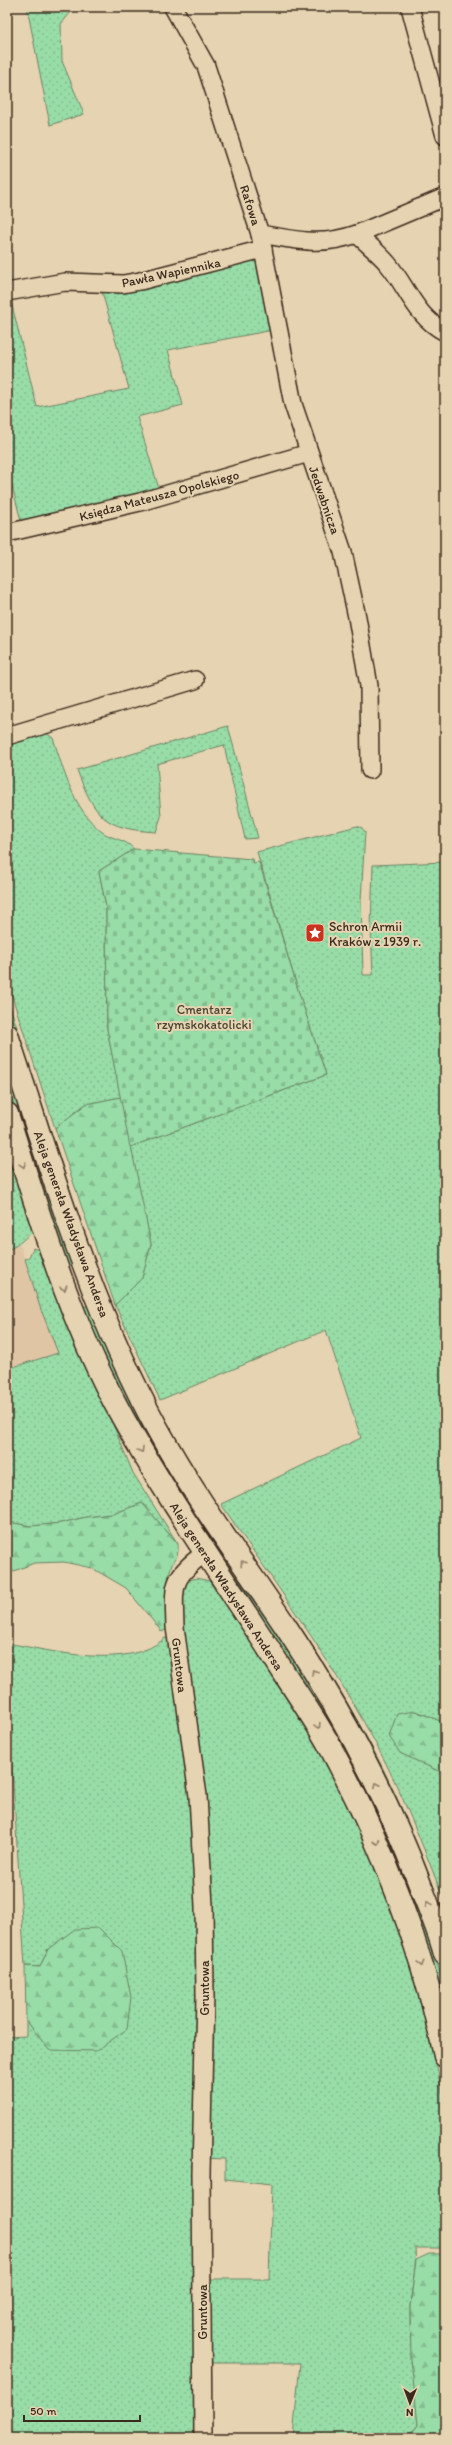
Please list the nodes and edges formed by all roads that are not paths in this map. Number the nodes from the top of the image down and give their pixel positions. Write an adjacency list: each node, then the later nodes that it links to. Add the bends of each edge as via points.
1 (173, 7): 6 (street, Rafowa, via 206,66)
2 (410, 7): 3 (street)
3 (445, 136)
4 (445, 197): 5 (street, Rafowa)
5 (357, 234): 6 (street, Rafowa, via 325,242); 8 (street, via 388,265 415,308)
6 (261, 242): 7 (street, Pawła Wapiennika, via 140,281 117,284 65,282); 9 (street, Jedwabnicza, via 293,404)
7 (7, 292)
8 (445, 332)
9 (309, 453): 10 (street, Księdza Mateusza Opolskiego, via 140,502); 13 (street, Jedwabnicza, via 343,552 358,617 369,686)
10 (7, 533)
11 (195, 680): 12 (street)
12 (7, 736)
13 (370, 770)
14 (7, 1035): 17 (main road, Aleja generała Władysława Andersa, one-way to 14, via 400,1832 348,1727 188,1482 116,1345 77,1247)
15 (7, 1114): 16 (main road, Aleja generała Władysława Andersa, one-way to 16, via 64,1287 91,1354 122,1416)
16 (205, 1553): 18 (main road, Aleja generała Władysława Andersa, one-way to 18, via 327,1741 376,1839 415,1944); 19 (street, Gruntowa, via 179,1576 174,1601 176,1635 198,1796 204,1906 205,1996 201,2173)
17 (445, 1954)
18 (445, 2056)
19 (203, 2438)

